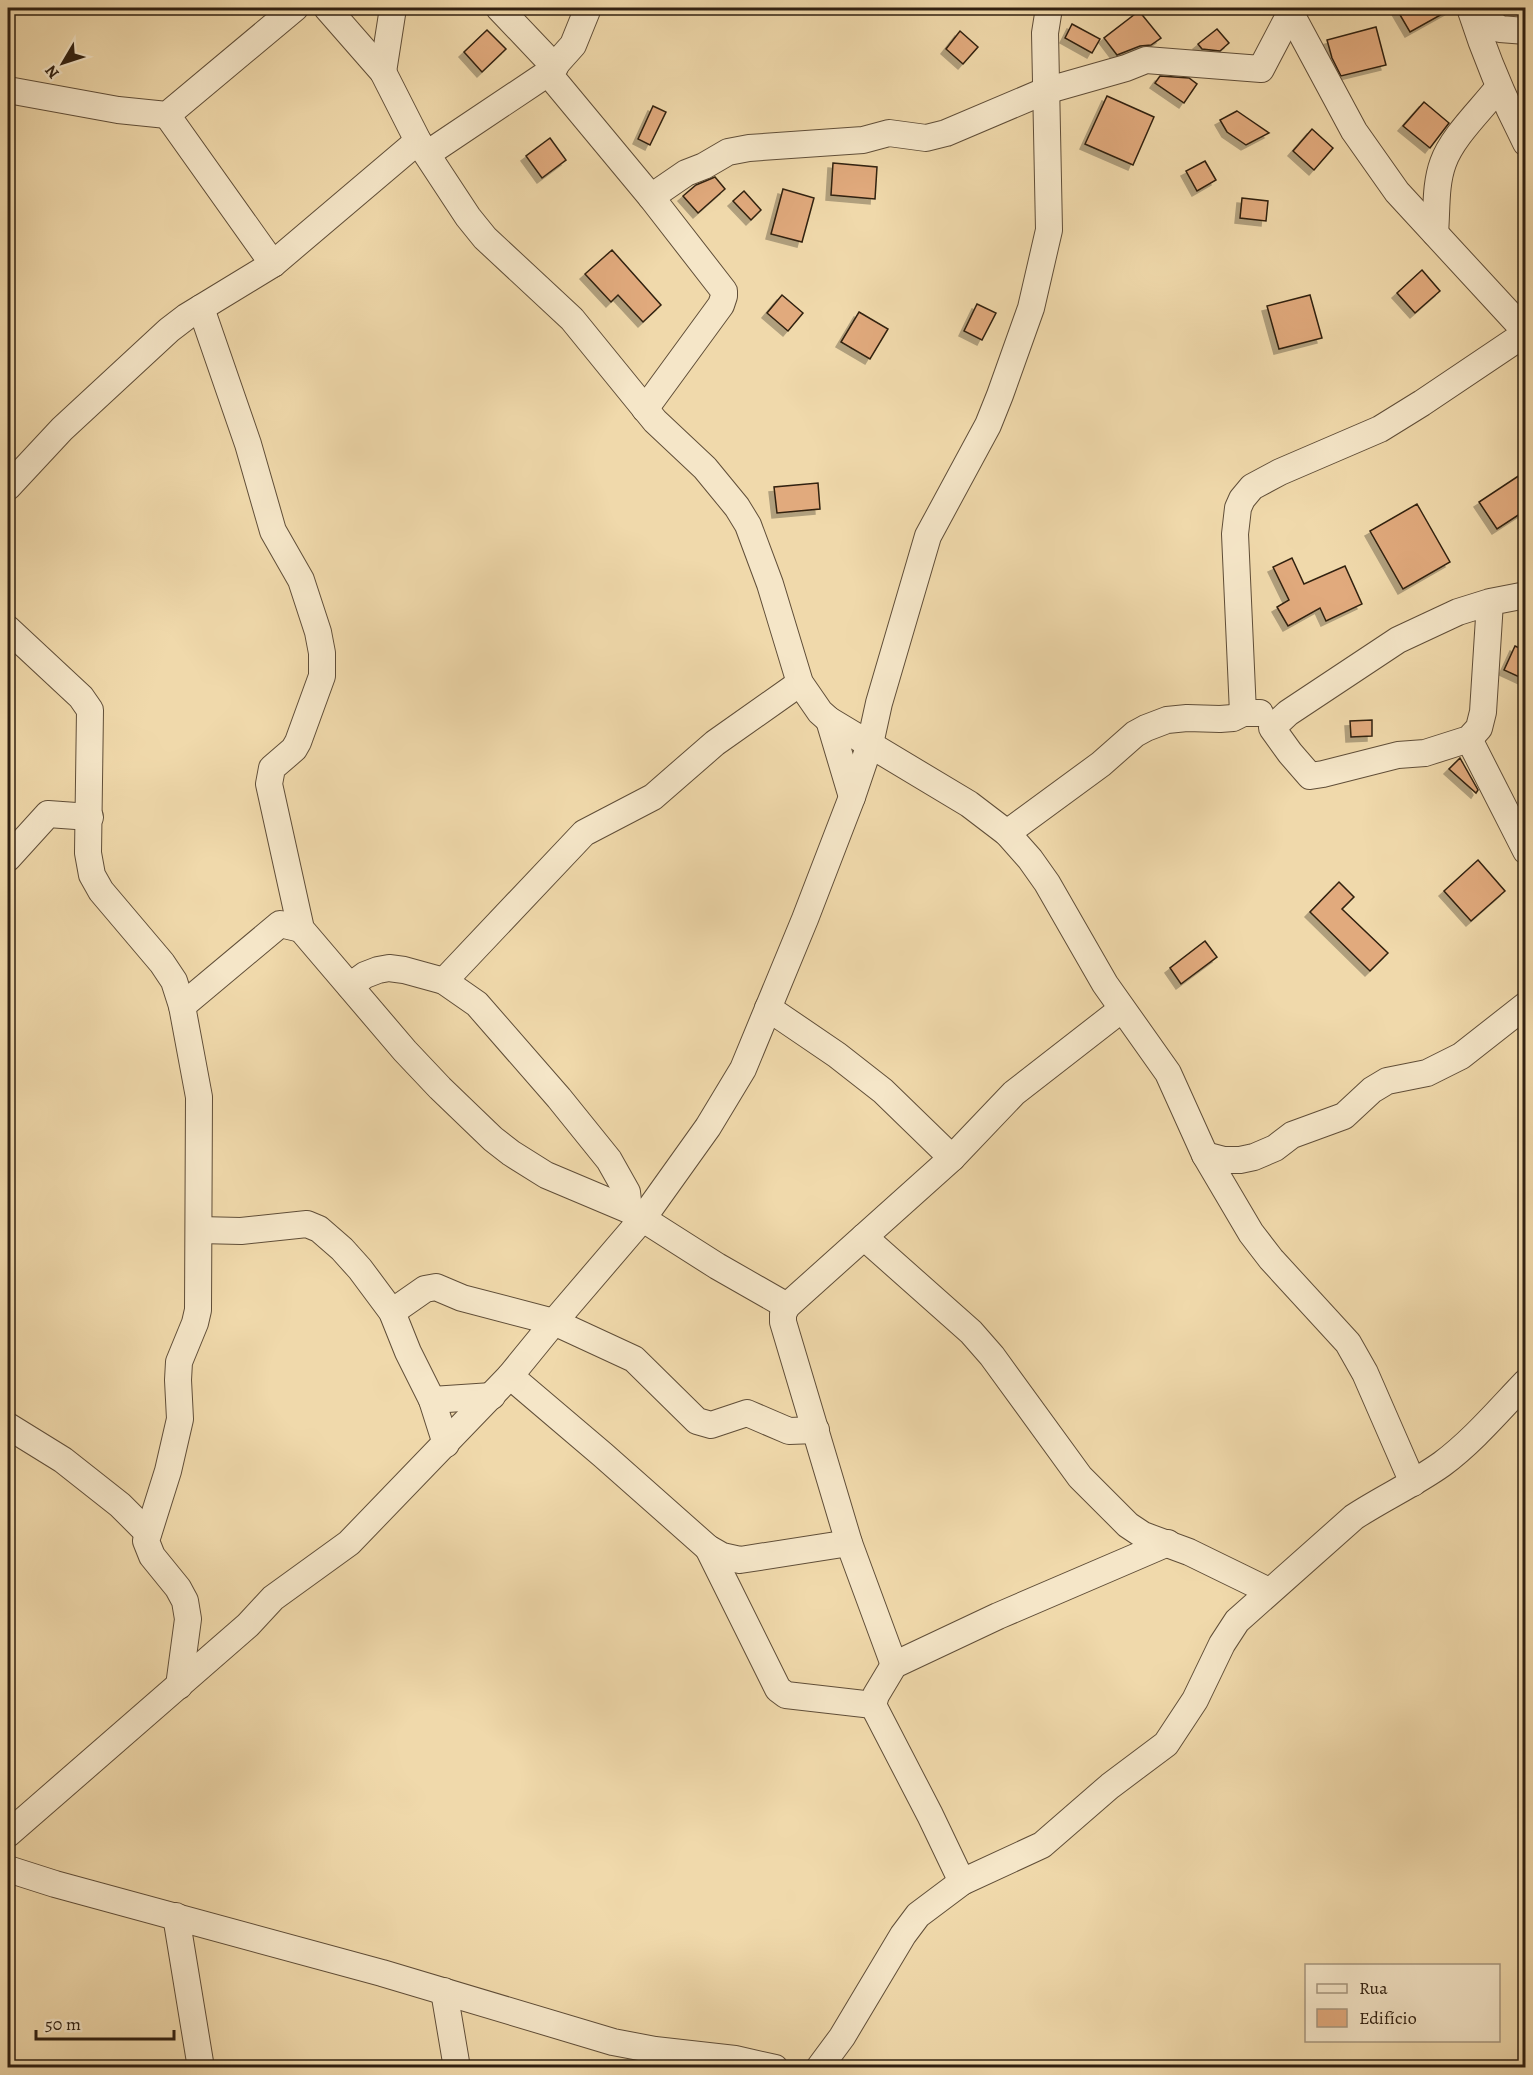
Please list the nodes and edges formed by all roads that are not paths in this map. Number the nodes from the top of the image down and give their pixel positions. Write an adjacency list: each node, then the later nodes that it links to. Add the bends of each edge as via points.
1 (296, 8): 17 (street)
2 (327, 8): 13 (street)
3 (393, 8): 13 (street)
4 (499, 8): 12 (street)
5 (588, 8): 12 (street, via 573,45)
6 (1049, 8): 16 (street)
7 (1470, 8): 9 (street); 11 (street)
8 (1292, 10): 16 (street, via 1261,69 1146,60); 21 (street, via 1354,131 1397,192)
9 (1500, 29): 10 (street); 11 (street)
10 (1526, 31)
11 (1482, 47): 14 (street)
12 (551, 70): 19 (street); 20 (street)
13 (383, 72): 19 (street)
14 (1498, 88): 18 (street); 21 (street, via 1450,147 1443,163 1438,180)
15 (8, 90): 17 (street)
16 (1045, 91): 20 (street, via 926,138 889,133 863,140 728,152 686,173); 35 (street, via 1049,230 1031,308 988,425 927,536)
17 (167, 115): 22 (street)
18 (1526, 143)
19 (423, 147): 22 (street); 25 (street, via 485,238 572,319)
20 (651, 197): 25 (street, via 722,288 724,296)
21 (1435, 232): 24 (street)
22 (273, 264): 23 (street)
23 (201, 308): 26 (street, via 169,330 109,384); 41 (street, via 273,531 301,580 322,653 322,676 298,742 272,768 269,784)
24 (1526, 333): 31 (street, via 1380,429 1280,472 1252,487 1242,499 1235,534)
25 (645, 409): 30 (street, via 705,468 748,525)
26 (9, 483)
27 (1526, 595): 28 (street)
28 (1490, 602): 32 (street, via 1398,640); 34 (street, via 1484,712 1479,728)
29 (8, 629): 37 (street, via 90,710)
30 (800, 683): 33 (street); 42 (street, via 715,743 653,797 584,833)
31 (1243, 713): 32 (street); 38 (street, via 1233,718 1167,720 1134,734 1101,764)
32 (1288, 713): 34 (street, via 1272,728 1310,776 1398,755 1425,753)
33 (829, 720): 35 (street); 36 (street)
34 (1469, 739): 39 (street)
35 (870, 744): 36 (street); 38 (street, via 969,804)
36 (852, 797): 46 (street)
37 (90, 817): 40 (street, via 48,814); 45 (street, via 88,853 92,875 168,972)
38 (1007, 833): 47 (street, via 1047,883)
39 (1526, 851)
40 (8, 858)
41 (301, 929): 43 (street); 45 (street, via 280,924)
42 (444, 981): 43 (street, via 389,968 365,975); 50 (street, via 490,1018 609,1160)
43 (350, 986): 50 (street, via 405,1051 493,1139 546,1175)
44 (1526, 1005): 48 (street, via 1461,1056 1427,1073 1387,1081 1344,1116 1292,1135 1254,1157 1224,1160)
45 (182, 1006): 51 (street, via 199,1097)
46 (768, 1008): 49 (street, via 837,1054 883,1091); 50 (street, via 743,1069 708,1127)
47 (1122, 1009): 48 (street, via 1168,1073); 49 (street, via 1014,1093)
48 (1205, 1155): 63 (street, via 1270,1259 1348,1343)
49 (952, 1158): 52 (street)
50 (636, 1214): 53 (street); 55 (street)
51 (199, 1230): 54 (street, via 314,1225 354,1262); 64 (street, via 198,1310 179,1362 180,1419)
52 (864, 1237): 53 (street); 66 (street, via 992,1356 1080,1477 1106,1504 1143,1535)
53 (787, 1306): 61 (street, via 783,1322)
54 (392, 1312): 55 (street, via 425,1289 436,1287 462,1298); 59 (street)
55 (554, 1322): 56 (street); 61 (street, via 634,1359 697,1420 711,1425 747,1413 789,1431)
56 (510, 1376): 58 (street); 67 (street)
57 (1526, 1382): 63 (street, via 1472,1438)
58 (492, 1396): 59 (street); 62 (street)
59 (432, 1400): 62 (street)
60 (8, 1426): 64 (street, via 63,1460)
61 (816, 1430): 65 (street)
62 (446, 1444): 70 (street, via 349,1543 273,1598)
63 (1413, 1483): 68 (street, via 1354,1517)
64 (148, 1533): 70 (street, via 148,1549 185,1601 188,1619)
65 (849, 1543): 67 (street, via 740,1560); 69 (street)
66 (1168, 1543): 68 (street); 69 (street)
67 (708, 1548): 71 (street, via 778,1689 786,1695)
68 (1269, 1591): 74 (street, via 1228,1633 1195,1700 1167,1744 1110,1786 1042,1845)
69 (894, 1665): 71 (street)
70 (179, 1686): 72 (street)
71 (873, 1705): 74 (street)
72 (8, 1834)
73 (8, 1869): 75 (street)
74 (962, 1882): 81 (street, via 914,1920 842,2037)
75 (176, 1916): 76 (street); 78 (street)
76 (444, 1991): 77 (street, via 613,2042); 79 (street)
77 (736, 2063): 80 (street)
78 (201, 2067)
79 (457, 2067)
80 (775, 2067)
81 (819, 2067)

